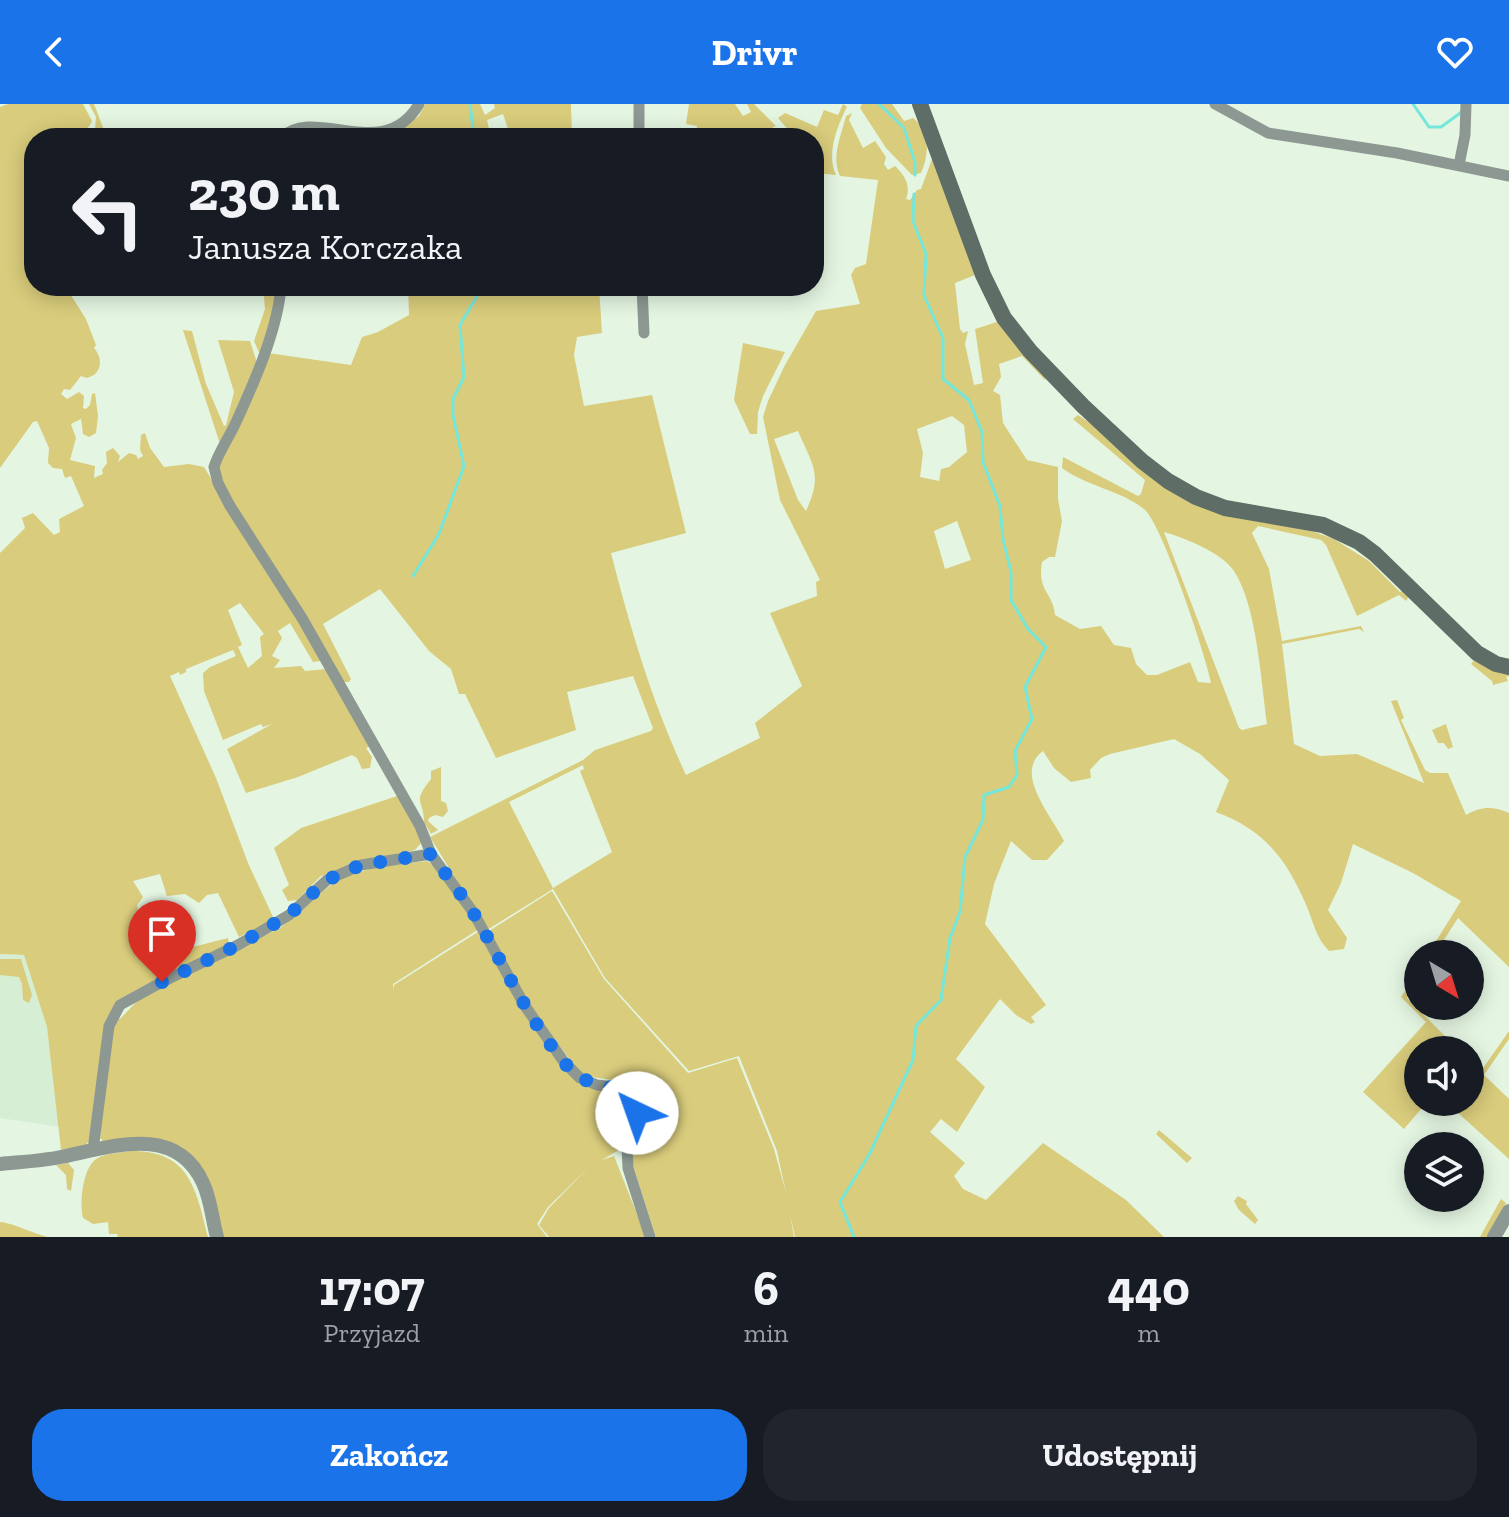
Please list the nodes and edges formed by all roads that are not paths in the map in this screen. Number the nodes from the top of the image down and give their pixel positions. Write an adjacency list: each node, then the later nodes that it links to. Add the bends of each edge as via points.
1 (419, 104): 7 (street, via 395,125)
2 (639, 104): 9 (street)
3 (920, 104): 15 (main road, via 1004,318 1083,406 1142,461 1196,497 1348,535 1375,554 1477,653)
4 (1215, 104): 10 (street, via 1268,133)
5 (1466, 104): 10 (street)
6 (300, 116): 8 (street)
7 (342, 117)
8 (287, 128)
9 (639, 128)
10 (1459, 165): 11 (street)
11 (1509, 176)
12 (280, 296): 16 (street, via 268,343 214,467 230,506 302,618)
13 (642, 296): 14 (street)
14 (644, 333)
15 (1509, 667)
16 (431, 854): 17 (street, via 361,865 327,880 289,915 120,1005 109,1026); 21 (street, via 473,912 525,1006 564,1062 580,1078 623,1088 634,1097 637,1113 627,1148 628,1168)
17 (93, 1150): 18 (street); 20 (street, via 144,1142 181,1155 204,1185)
18 (0, 1164)
19 (1509, 1211): 22 (street)
20 (217, 1237)
21 (650, 1237)
22 (1494, 1237)

